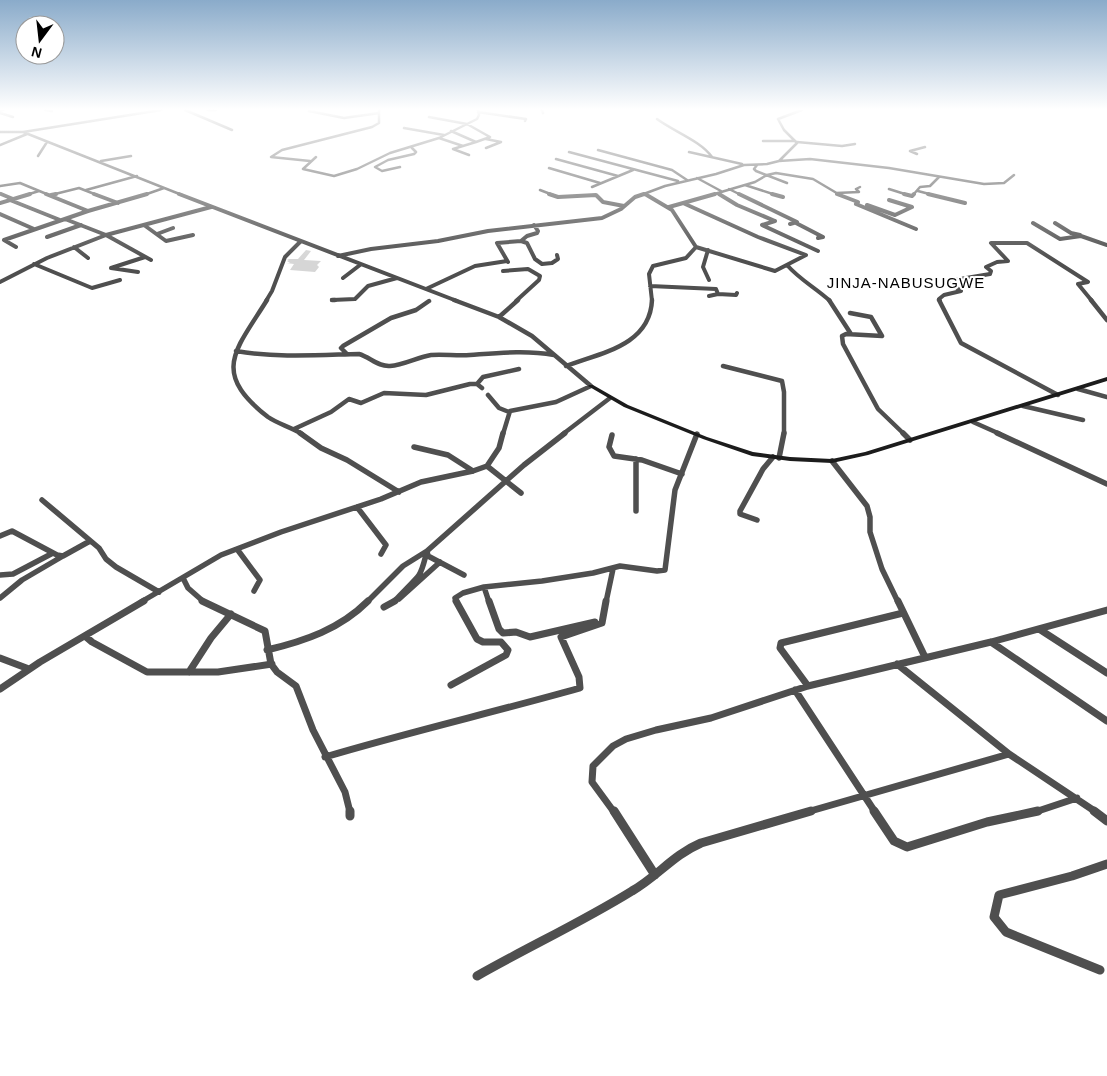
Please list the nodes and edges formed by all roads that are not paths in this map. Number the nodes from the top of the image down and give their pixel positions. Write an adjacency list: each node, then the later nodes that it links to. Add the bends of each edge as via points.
1 (105, 160): 11 (street)
2 (302, 160): 12 (street)
3 (372, 160): 12 (street, via 334,176 303,169)
4 (388, 160): 16 (street, via 375,167 382,170)
5 (560, 160): 21 (street)
6 (598, 160): 18 (street)
7 (636, 160): 25 (street, via 672,170)
8 (725, 160): 14 (street)
9 (791, 160): 13 (street)
10 (821, 160): 23 (street)
11 (100, 161): 20 (street)
12 (310, 161)
13 (779, 161): 15 (street)
14 (744, 165): 15 (street); 24 (street)
15 (756, 165): 22 (street, via 754,169)
16 (400, 167)
17 (548, 168): 27 (street)
18 (633, 170): 21 (street); 26 (street)
19 (1014, 175): 23 (street, via 1007,182 990,184)
20 (136, 176): 33 (street); 36 (street)
21 (618, 176): 27 (street)
22 (766, 176): 28 (street); 29 (street); 43 (street, via 778,173 813,180)
23 (939, 177): 39 (street)
24 (697, 178): 25 (street); 40 (street)
25 (687, 180): 26 (street)
26 (680, 182): 44 (street)
27 (600, 183): 31 (street)
28 (787, 183)
29 (745, 185): 34 (street); 47 (street)
30 (0, 186): 38 (street, via 18,182)
31 (592, 187)
32 (860, 187): 43 (street, via 856,189 858,192)
33 (164, 188): 52 (street); 56 (street)
34 (729, 189): 40 (street); 62 (street)
35 (889, 189): 39 (street, via 911,196)
36 (86, 190): 45 (street, via 75,188); 52 (street)
37 (540, 190): 46 (street, via 558,197)
38 (39, 191): 45 (street); 48 (street)
39 (918, 191): 54 (street)
40 (720, 192): 53 (street); 85 (street, via 737,205 775,221 763,225)
41 (0, 193): 48 (street)
42 (578, 193): 46 (street)
43 (835, 193): 50 (street)
44 (645, 194): 55 (street); 57 (street)
45 (51, 195): 58 (street)
46 (583, 196): 55 (street, via 596,196 603,202)
47 (783, 197)
48 (12, 199): 51 (street); 61 (street)
49 (889, 200): 50 (street, via 912,208 895,215)
50 (858, 202): 71 (street, via 856,204)
51 (0, 203)
52 (118, 203): 58 (street)
53 (683, 203): 57 (street); 94 (street, via 758,237 806,254)
54 (965, 203)
55 (624, 206): 67 (street, via 597,219)
56 (211, 207): 66 (street); 78 (street)
57 (669, 207): 82 (street)
58 (88, 211): 60 (street)
59 (0, 214): 70 (street)
60 (65, 219): 61 (street); 68 (street)
61 (60, 220): 70 (street)
62 (796, 223): 64 (street); 77 (street, via 823,237)
63 (1055, 223): 75 (street)
64 (790, 224)
65 (1033, 224): 75 (street, via 1062,240)
66 (144, 225): 72 (street); 73 (street)
67 (534, 225): 79 (street, via 537,233); 87 (street)
68 (81, 226): 73 (street); 76 (street)
69 (173, 228): 72 (street)
70 (34, 229): 81 (street, via 4,240)
71 (916, 229)
72 (157, 234): 74 (street, via 168,242)
73 (106, 235): 83 (street); 88 (street)
74 (193, 235)
75 (1082, 236): 80 (street)
76 (47, 237)
77 (818, 238)
78 (301, 241): 87 (street); 116 (street, via 285,258 272,291)
79 (520, 241): 86 (street, via 527,244 538,263 550,264 558,259); 91 (street, via 497,243)
80 (1107, 245)
81 (16, 247)
82 (696, 247): 84 (street); 105 (street, via 686,258 652,268 648,276)
83 (74, 248): 89 (street); 92 (street)
84 (708, 250): 94 (street, via 775,271); 103 (street, via 703,267)
85 (818, 251)
86 (557, 255)
87 (338, 256): 93 (street)
88 (145, 257): 90 (street); 97 (street, via 111,268)
89 (88, 258)
90 (152, 260)
91 (507, 261): 95 (street); 106 (street, via 475,266)
92 (34, 264): 101 (street); 102 (street, via 92,288)
93 (360, 265): 99 (street); 100 (street)
94 (787, 265): 115 (street, via 799,279 816,288 833,304)
95 (514, 270): 96 (street); 113 (street, via 527,269 540,274 540,278)
96 (503, 271)
97 (138, 272)
98 (0, 276): 101 (street)
99 (343, 278)
100 (397, 278): 106 (street); 110 (street, via 368,286 355,298)
101 (8, 279): 104 (street)
102 (120, 280)
103 (709, 280)
104 (0, 282)
105 (650, 286): 108 (street, via 714,288); 119 (street, via 652,304 645,327 637,337)
106 (426, 290): 113 (street)
107 (737, 292): 108 (street, via 732,296)
108 (718, 294): 109 (street)
109 (709, 296)
110 (332, 300)
111 (429, 301): 117 (street, via 416,310 391,318 340,348)
112 (850, 312): 115 (street, via 871,317 882,336)
113 (499, 317): 118 (street, via 532,336)
114 (1107, 320): 128 (street, via 1078,284 1088,282 1027,243 991,243 1008,261 986,267 990,274 948,281 961,291 938,300 960,341)
115 (851, 334): 138 (street, via 842,336 843,344 872,400)
116 (236, 351): 117 (street, via 295,356); 135 (street, via 233,376 243,394 269,418)
117 (347, 354): 118 (street, via 366,355 378,364 390,366 431,355 530,351)
118 (554, 355): 119 (street)
119 (566, 366): 124 (street)
120 (723, 366): 140 (street, via 782,381 784,439)
121 (520, 369): 123 (street, via 482,377)
122 (1107, 379): 126 (street)
123 (477, 384): 125 (street); 135 (street, via 451,387 426,395 384,393 361,403 349,399 331,412)
124 (591, 386): 130 (street); 132 (street, via 556,402)
125 (482, 388)
126 (1078, 389): 128 (street); 129 (street)
127 (488, 394): 132 (street, via 499,408)
128 (1058, 395): 131 (street)
129 (1107, 397)
130 (610, 398): 136 (street); 146 (street)
131 (1023, 406): 133 (street); 134 (street)
132 (509, 412): 143 (street, via 496,455)
133 (1083, 420)
134 (973, 422): 138 (street); 147 (street)
135 (294, 429): 148 (street)
136 (697, 434): 140 (street, via 737,450); 145 (street)
137 (612, 435): 141 (street, via 609,445 612,454)
138 (910, 440): 142 (street)
139 (414, 447): 144 (street, via 448,455)
140 (776, 458): 142 (street); 153 (street, via 763,469 740,511 740,514)
141 (636, 460): 145 (street); 152 (street)
142 (832, 461): 174 (street, via 867,506 870,532 882,569)
143 (487, 466): 144 (street); 146 (street)
144 (473, 471): 148 (street, via 436,478)
145 (682, 474): 162 (street, via 672,504 665,570 657,572 620,566)
146 (506, 481): 149 (street); 157 (street)
147 (1107, 484)
148 (399, 492): 151 (street)
149 (521, 493)
150 (42, 500): 155 (street)
151 (357, 508): 156 (street); 159 (street, via 386,545)
152 (636, 511)
153 (758, 520)
154 (0, 536): 158 (street, via 12,531)
155 (90, 541): 160 (street); 168 (street, via 116,568)
156 (237, 549): 165 (street, via 203,564); 167 (street, via 260,580)
157 (427, 552): 161 (street, via 428,556); 170 (street, via 419,575); 179 (street, via 390,578 334,628)
158 (53, 553): 160 (street); 163 (street, via 13,574)
159 (381, 554)
160 (62, 556): 169 (street, via 22,580)
161 (440, 562): 164 (street); 170 (street)
162 (613, 569): 166 (street); 175 (street)
163 (0, 575)
164 (464, 575)
165 (183, 578): 168 (street); 173 (street, via 188,588 205,603)
166 (484, 588): 175 (street, via 503,633 516,632 530,637); 187 (street, via 455,598 477,639 502,642 508,650 506,656)
167 (254, 591)
168 (159, 592): 177 (street)
169 (0, 598)
170 (398, 599): 171 (street)
171 (384, 607)
172 (1107, 610): 176 (street)
173 (231, 614): 179 (street, via 265,631); 185 (street)
174 (903, 614): 180 (street); 188 (street, via 781,643 780,648)
175 (604, 620): 193 (street, via 561,637 580,688)
176 (1039, 629): 178 (street); 186 (street)
177 (85, 636): 184 (street); 185 (street, via 147,672)
178 (990, 642): 180 (street); 191 (street)
179 (267, 650): 182 (street)
180 (925, 657): 183 (street)
181 (0, 658): 184 (street)
182 (272, 664): 185 (street, via 218,672); 193 (street, via 275,671 296,686 300,702)
183 (897, 664): 188 (street); 192 (street)
184 (29, 669): 189 (street)
185 (189, 672)
186 (1107, 673)
187 (451, 686)
188 (808, 686): 190 (street)
189 (0, 689)
190 (795, 690): 194 (street); 199 (street, via 711,718 626,739 612,746 593,766 592,782)
191 (1107, 721)
192 (1010, 754): 194 (street); 195 (street)
193 (326, 757): 196 (street, via 350,802)
194 (866, 796): 195 (street, via 894,841 907,847); 199 (street, via 700,843 684,850)
195 (1077, 798): 197 (street)
196 (350, 816)
197 (1107, 821)
198 (1107, 864): 200 (street, via 1000,895 994,917 1006,932)
199 (655, 875): 201 (street, via 595,914)
200 (1100, 970)
201 (477, 976)

